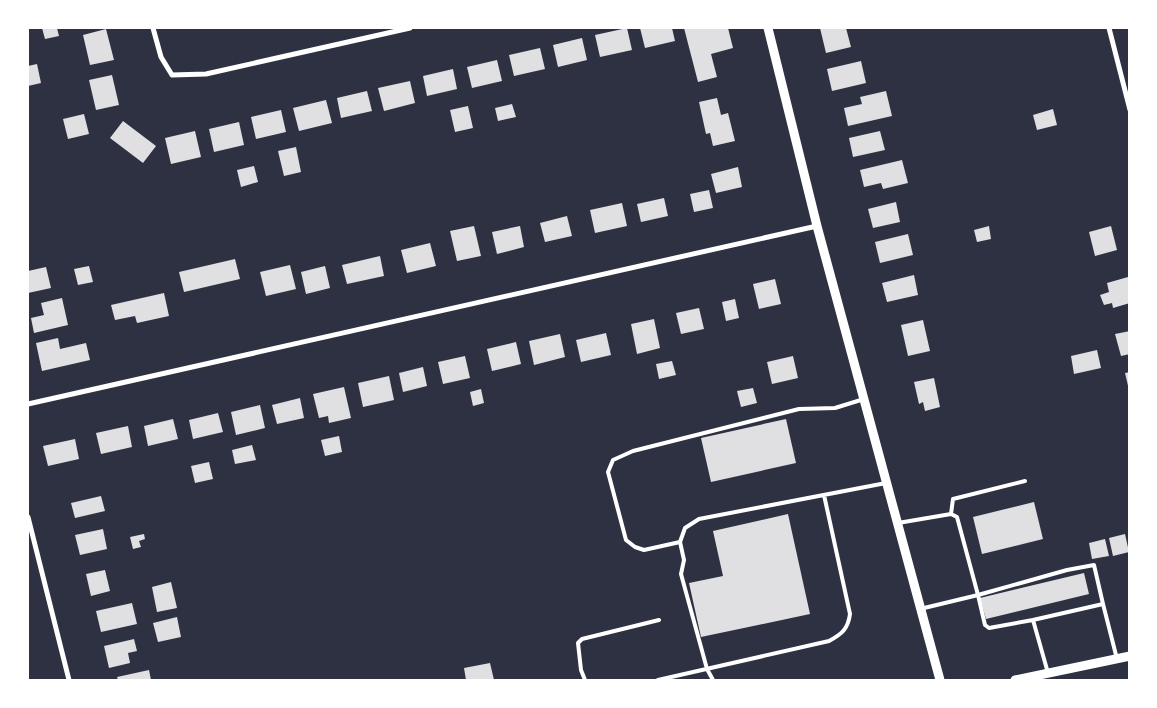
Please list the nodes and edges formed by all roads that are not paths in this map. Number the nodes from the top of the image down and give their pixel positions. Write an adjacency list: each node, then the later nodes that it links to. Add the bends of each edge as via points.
1 (153, 28): 2 (street, via 161,56 172,75 206,74)
2 (410, 28)
3 (768, 28): 6 (street)
4 (1109, 28): 5 (street)
5 (1130, 110)
6 (817, 226): 7 (street); 8 (street)
7 (864, 399): 10 (street); 15 (lane, via 835,408 799,409 632,451 613,460 608,472 626,540 644,550)
8 (28, 404)
9 (1025, 481): 12 (lane, via 953,499)
10 (886, 483): 11 (lane); 14 (street)
11 (824, 495): 15 (lane, via 698,518 685,528); 23 (lane, via 850,614 849,624 842,634 829,640)
12 (951, 514): 14 (lane); 16 (lane, via 957,517)
13 (28, 517): 25 (street)
14 (898, 523): 18 (street)
15 (680, 542): 23 (lane, via 684,560 681,574)
16 (978, 595): 17 (lane, via 1094,564); 18 (lane); 20 (lane, via 985,625 989,628)
17 (1103, 604): 20 (lane); 22 (lane)
18 (920, 609): 29 (street)
19 (659, 620): 26 (lane, via 582,639 578,643)
20 (1033, 620): 24 (lane)
21 (1130, 656): 22 (street)
22 (1117, 658): 24 (street)
23 (707, 669): 27 (lane); 28 (lane)
24 (1048, 673): 30 (street)
25 (69, 680)
26 (585, 680)
27 (658, 680)
28 (713, 680)
29 (940, 680)
30 (1015, 680)

